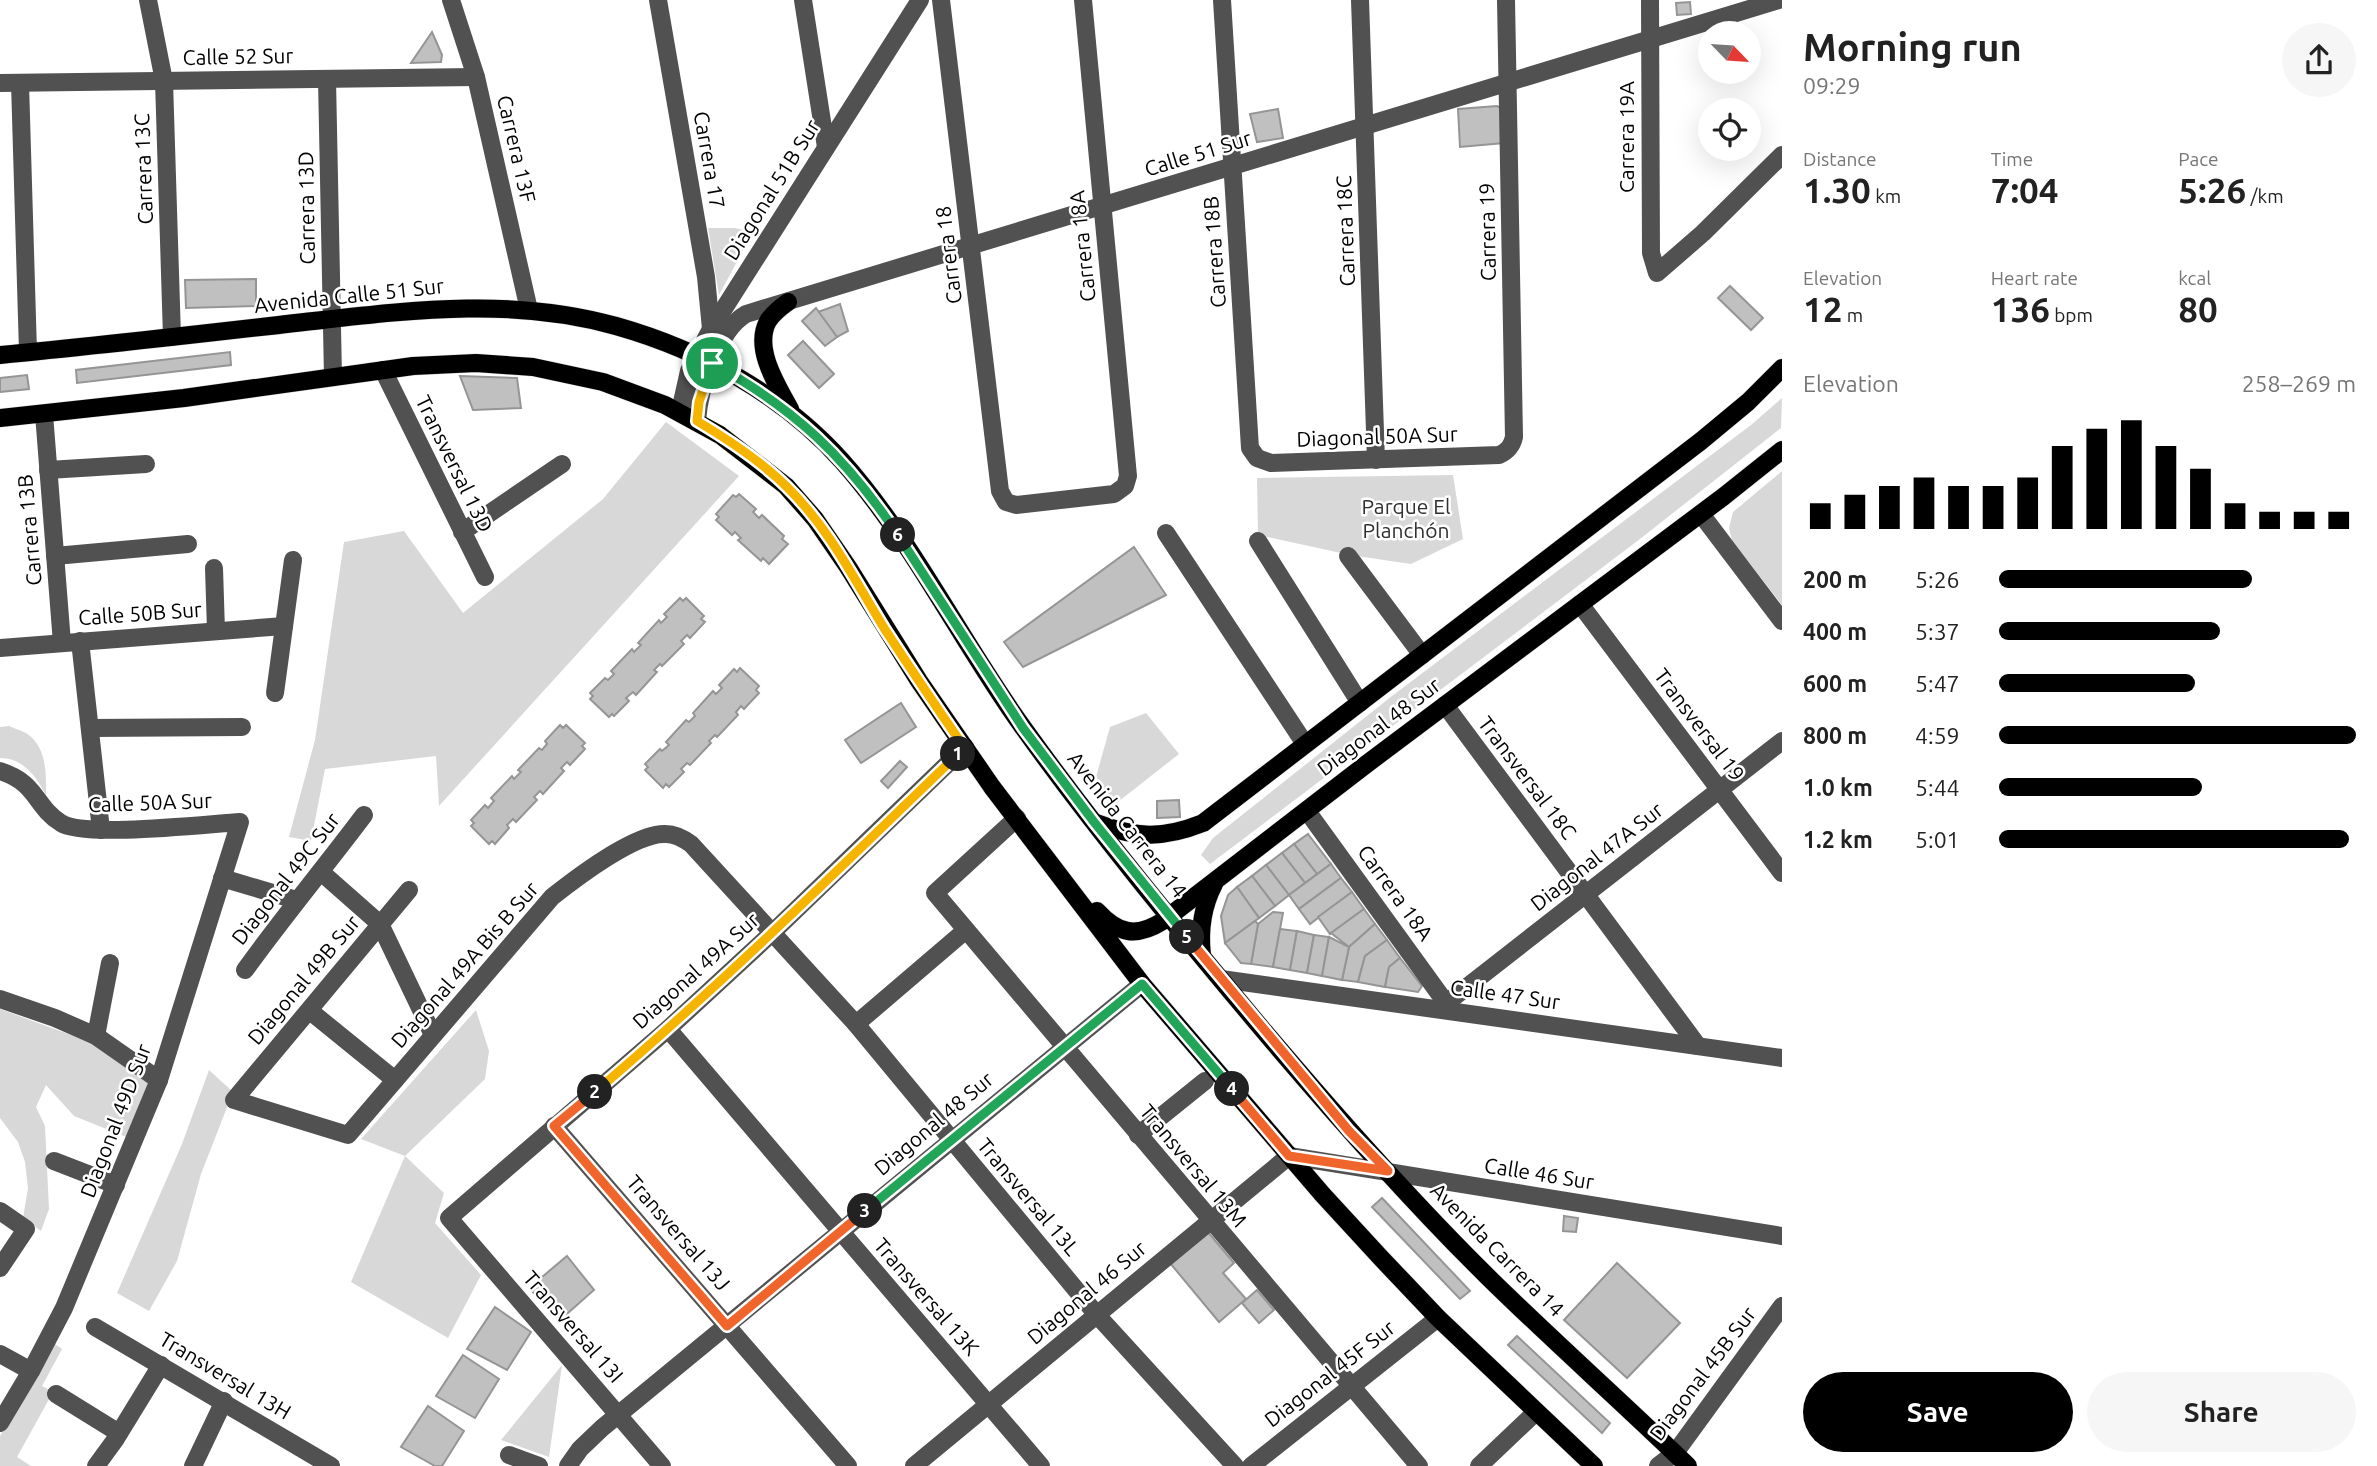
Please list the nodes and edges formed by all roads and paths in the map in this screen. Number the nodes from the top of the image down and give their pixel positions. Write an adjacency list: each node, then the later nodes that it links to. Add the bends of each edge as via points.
1 (148, 0): 16 (street, Carrera 13C)
2 (451, 0): 14 (street, Carrera 13F)
3 (658, 0): 29 (street, Carrera 17)
4 (803, 0): 21 (street)
5 (920, 0): 21 (street, Diagonal 51B Sur)
6 (941, 0): 25 (street, Carrera 18)
7 (1083, 0): 24 (street, Carrera 18A)
8 (1222, 0): 23 (street, Carrera 18B)
9 (1360, 0): 20 (street, Carrera 18C)
10 (1506, 0): 19 (street, Carrera 19)
11 (1650, 0): 13 (street, Carrera 19A)
12 (1779, 0): 13 (street, Calle 51 Sur)
13 (1650, 40): 19 (street, Calle 51 Sur); 22 (street, Carrera 19A, via 1651,253 1657,273)
14 (476, 76): 15 (street, Calle 52 Sur); 27 (street, Carrera 13F)
15 (327, 79): 16 (street, Calle 52 Sur); 28 (street, Carrera 13D)
16 (164, 81): 18 (street, Calle 52 Sur); 30 (street, Carrera 13C)
17 (0, 83): 18 (street, Calle 52 Sur)
18 (20, 83): 31 (street)
19 (1507, 83): 20 (street, Calle 51 Sur); 43 (street, Carrera 19, via 1514,437)
20 (1365, 127): 23 (street, Calle 51 Sur); 45 (street, Carrera 18C)
21 (827, 147): 29 (street, Diagonal 51B Sur)
22 (1782, 155)
23 (1233, 167): 24 (street, Calle 51 Sur); 44 (street, Carrera 18B, via 1250,448)
24 (1102, 206): 25 (street, Calle 51 Sur); 49 (street, Carrera 18A, via 1128,476 1125,486 1114,494 1016,505)
25 (971, 246): 26 (street, Calle 51 Sur); 49 (street, Carrera 18, via 1000,491)
26 (788, 302): 33 (street, Calle 51 Sur, via 738,319); 39 (main road, via 766,325 765,351)
27 (529, 310): 28 (main road, Avenida Calle 51 Sur, via 455,308); 33 (main road, Avenida Calle 51 Sur, via 613,325)
28 (332, 319): 30 (main road, Avenida Calle 51 Sur); 36 (street, Carrera 13D)
29 (711, 329): 33 (street, Diagonal 51B Sur)
30 (173, 337): 31 (main road, Avenida Calle 51 Sur)
31 (28, 352): 32 (main road, Avenida Calle 51 Sur)
32 (0, 355)
33 (704, 359): 37 (street, Diagonal 51B Sur, via 682,394); 39 (main road, Avenida Carrera 14, via 751,384); 41 (street, Calle 51 Sur)
34 (1782, 368): 66 (main road, Diagonal 48 Sur, via 1701,441)
35 (383, 370): 36 (main road); 37 (main road, via 443,363 533,367 603,382); 51 (street, Transversal 13D)
36 (333, 377): 38 (main road)
37 (680, 411): 41 (main road)
38 (44, 414): 40 (main road); 48 (street, Carrera 13B)
39 (794, 415): 81 (main road, Avenida Carrera 14, via 840,459 889,522 1003,699)
40 (0, 418)
41 (697, 421): 74 (main road, via 769,471 816,519)
42 (1782, 450): 50 (main road, Diagonal 48 Sur)
43 (1499, 455): 45 (street, Diagonal 50A Sur)
44 (1257, 458): 45 (street, Diagonal 50A Sur, via 1271,463)
45 (1376, 460)
46 (146, 464): 48 (street)
47 (562, 464): 51 (street)
48 (48, 470): 55 (street, Carrera 13B)
49 (1006, 502)
50 (1700, 514): 60 (main road, Diagonal 48 Sur); 61 (street)
51 (462, 532): 59 (street, Transversal 13D)
52 (1166, 533): 73 (street)
53 (1258, 541): 68 (street)
54 (188, 544): 55 (street)
55 (55, 556): 64 (street, Carrera 13B)
56 (1348, 556): 66 (street)
57 (293, 561): 62 (street)
58 (214, 568): 63 (street)
59 (485, 577)
60 (1580, 604): 69 (main road, Diagonal 48 Sur); 76 (street, Transversal 19)
61 (1782, 621)
62 (284, 626): 63 (street, Calle 50B Sur); 67 (street)
63 (216, 631): 64 (street, Calle 50B Sur)
64 (71, 642): 65 (street, Calle 50B Sur); 71 (street, Carrera 13B)
65 (0, 648)
66 (1422, 655): 68 (main road, Diagonal 48 Sur)
67 (275, 693)
68 (1360, 703): 73 (main road, Diagonal 48 Sur)
69 (1445, 705): 77 (main road, Diagonal 48 Sur); 89 (street, Transversal 18C)
70 (242, 727): 71 (street)
71 (89, 728): 82 (street, Carrera 13B)
72 (1782, 741): 76 (street, Diagonal 47A Sur)
73 (1306, 744): 81 (main road, Diagonal 48 Sur, via 1225,808 1188,829 1166,835 1130,834)
74 (964, 747): 79 (main road); 94 (street, Diagonal 49A Sur)
75 (0, 771): 82 (street, Calle 50A Sur, via 25,783 62,825)
76 (1720, 790): 85 (street, Transversal 19); 89 (street, Diagonal 47A Sur)
77 (1307, 811): 87 (main road, Diagonal 48 Sur); 101 (street, Carrera 18A)
78 (364, 815): 84 (street, Diagonal 49C Sur)
79 (1017, 818): 91 (main road, Diagonal 48 Sur, via 1108,922 1126,931 1143,931); 93 (street, Transversal 13M, via 935,893); 99 (main road)
80 (240, 822): 82 (street, Calle 50A Sur); 86 (street, Diagonal 49D Sur)
81 (1094, 822): 91 (main road, Avenida Carrera 14)
82 (101, 830)
83 (673, 835): 94 (street, Transversal 13L, via 691,844); 105 (street, Diagonal 49A Bis B Sur, via 653,835 620,851 552,897)
84 (321, 872): 90 (street, Diagonal 49C Sur); 92 (street)
85 (1782, 873)
86 (222, 878): 90 (street); 110 (street, Diagonal 49D Sur)
87 (1217, 879): 91 (main road, Diagonal 48 Sur); 95 (main road, via 1203,910)
88 (409, 890): 92 (street, Diagonal 49B Sur)
89 (1586, 894): 101 (street, Diagonal 47A Sur); 107 (street, Transversal 18C)
90 (296, 900): 97 (street, Diagonal 49C Sur)
91 (1169, 916): 95 (main road, Avenida Carrera 14)
92 (380, 924): 102 (street, Diagonal 49B Sur); 105 (street)
93 (966, 930): 103 (street); 108 (street, Transversal 13M)
94 (772, 933): 103 (street, Transversal 13L); 104 (street, Diagonal 49A Sur)
95 (1202, 955): 98 (main road, Avenida Carrera 14)
96 (110, 963): 106 (street)
97 (245, 970)
98 (1221, 979): 101 (street, Calle 47 Sur); 119 (main road, Avenida Carrera 14)
99 (1142, 984): 108 (street, Diagonal 48 Sur); 117 (main road)
100 (0, 999): 106 (street)
101 (1443, 1006): 107 (street, Calle 47 Sur)
102 (310, 1011): 111 (street); 114 (street, Diagonal 49B Sur, via 234,1100)
103 (856, 1024): 116 (street, Transversal 13L)
104 (667, 1029): 113 (street, Diagonal 49A Sur); 124 (street, Transversal 13K)
105 (433, 1035): 111 (street, Diagonal 49A Bis B Sur)
106 (96, 1036): 110 (street)
107 (1698, 1045): 109 (street, Calle 47 Sur)
108 (1064, 1047): 115 (street, Transversal 13M); 116 (street, Diagonal 48 Sur)
109 (1782, 1058)
110 (159, 1080): 120 (street, Diagonal 49D Sur)
111 (395, 1080): 114 (street, Diagonal 49A Bis B Sur)
112 (1205, 1081): 115 (street)
113 (554, 1126): 122 (street, Diagonal 49A Sur); 130 (street, Transversal 13J)
114 (348, 1135)
115 (1138, 1135): 123 (street, Transversal 13M)
116 (951, 1140): 124 (street, Diagonal 48 Sur); 128 (street, Transversal 13L)
117 (1289, 1156): 119 (street, Calle 46 Sur); 123 (street, Diagonal 46 Sur); 129 (main road)
118 (54, 1161): 120 (street)
119 (1388, 1171): 125 (street, Calle 46 Sur); 144 (main road, Avenida Carrera 14, via 1520,1308)
120 (116, 1185): 134 (street, Diagonal 49D Sur, via 64,1308)
121 (0, 1210): 126 (street, via 26,1229)
122 (449, 1218): 140 (street, Transversal 13I)
123 (1210, 1221): 128 (street, Diagonal 46 Sur); 135 (street, Transversal 13M)
124 (841, 1232): 130 (street, Diagonal 48 Sur); 138 (street, Transversal 13K)
125 (1782, 1236)
126 (0, 1268)
127 (1782, 1306): 144 (street, Diagonal 45B Sur)
128 (1097, 1315): 138 (street, Diagonal 46 Sur); 154 (street, Transversal 13L)
129 (1438, 1318): 135 (street, Diagonal 45F Sur); 139 (main road)
130 (727, 1326): 140 (street, Diagonal 48 Sur); 151 (street, Transversal 13J)
131 (95, 1327): 133 (street, Transversal 13H)
132 (0, 1354): 134 (street)
133 (160, 1365): 137 (street, Transversal 13H); 142 (street)
134 (30, 1371): 141 (street, Diagonal 49D Sur)
135 (1350, 1386): 155 (street, Diagonal 45F Sur); 156 (street, Transversal 13M)
136 (56, 1394): 142 (street)
137 (224, 1401): 146 (street); 147 (street, Transversal 13H)
138 (988, 1405): 152 (street, Diagonal 46 Sur); 153 (street, Transversal 13K)
139 (1536, 1412): 157 (street); 158 (main road)
140 (619, 1416): 149 (street, Diagonal 48 Sur, via 580,1449); 150 (street, Transversal 13I)
141 (0, 1423)
142 (119, 1433): 145 (street)
143 (509, 1455): 148 (street)
144 (1682, 1460): 159 (street, Diagonal 45B Sur)
145 (96, 1466)
146 (193, 1466)
147 (331, 1466)
148 (539, 1466)
149 (568, 1466)
150 (662, 1466)
151 (848, 1466)
152 (914, 1466)
153 (1041, 1466)
154 (1235, 1466)
155 (1251, 1466)
156 (1419, 1466)
157 (1479, 1466)
158 (1594, 1466)
159 (1658, 1466)

